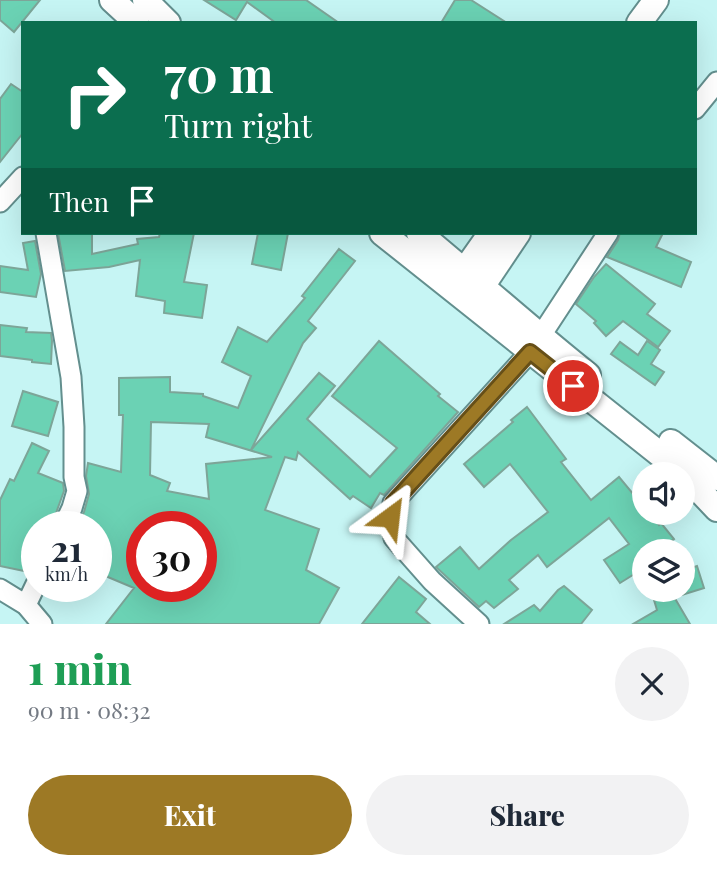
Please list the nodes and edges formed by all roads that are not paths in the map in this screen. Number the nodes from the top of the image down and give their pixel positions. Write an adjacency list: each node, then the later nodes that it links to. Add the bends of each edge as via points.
1 (111, 0): 5 (main road)
2 (145, 0): 6 (main road)
3 (656, 0): 7 (main road)
4 (674, 0): 8 (main road)
5 (135, 21)
6 (166, 21)
7 (640, 21)
8 (660, 21)
9 (717, 82): 10 (street)
10 (697, 107)
11 (21, 181): 12 (street)
12 (0, 201)
13 (46, 235): 23 (street, via 71,377 77,491)
14 (385, 235): 19 (main road)
15 (421, 235): 19 (main road)
16 (490, 235): 19 (main road)
17 (516, 235): 19 (main road)
18 (607, 235): 20 (street)
19 (467, 287): 20 (main road)
20 (535, 344): 21 (main road); 22 (main road, via 681,471); 28 (street, via 391,510 394,538)
21 (717, 478)
22 (717, 509)
23 (71, 511)
24 (0, 589): 26 (street)
25 (27, 602): 26 (street)
26 (26, 605): 27 (street)
27 (42, 624)
28 (479, 624)

